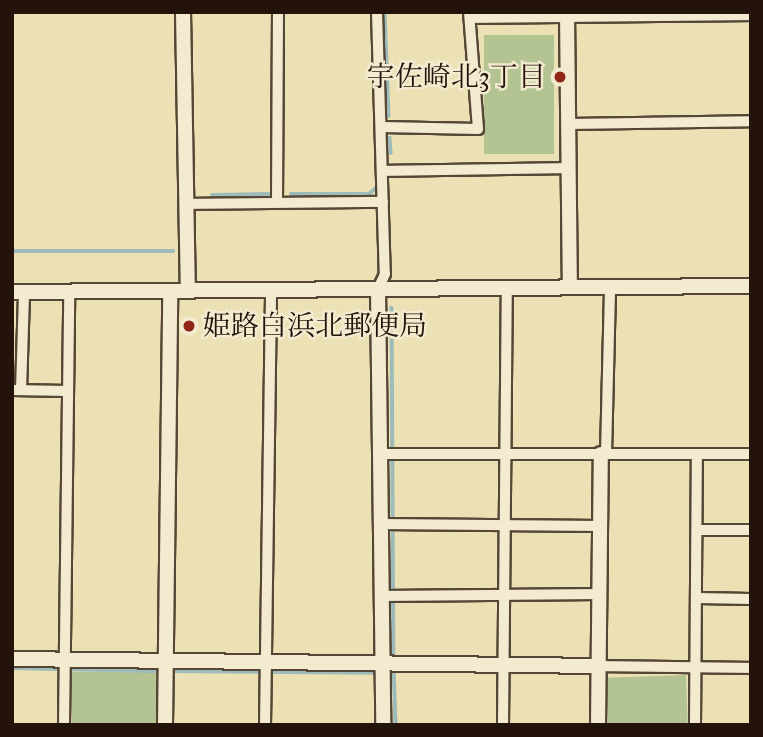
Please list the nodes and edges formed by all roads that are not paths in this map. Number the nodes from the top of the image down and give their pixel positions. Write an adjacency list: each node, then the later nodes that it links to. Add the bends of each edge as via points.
1 (183, 12): 15 (street)
2 (278, 12): 13 (street)
3 (377, 12): 10 (street)
4 (470, 15): 5 (street); 10 (street, via 478,130)
5 (567, 15): 6 (street); 9 (street)
6 (665, 15): 7 (street)
7 (751, 15)
8 (751, 121): 9 (street)
9 (569, 124): 11 (street)
10 (383, 127): 12 (street)
11 (569, 168): 12 (street); 17 (street)
12 (383, 171): 14 (street)
13 (277, 202): 14 (street); 15 (street)
14 (383, 202): 20 (street, via 385,274)
15 (185, 204): 23 (street)
16 (751, 286): 18 (street)
17 (570, 287): 18 (street); 19 (street)
18 (610, 287): 30 (street)
19 (507, 288): 20 (street); 29 (street)
20 (378, 289): 21 (street); 28 (street)
21 (271, 290): 23 (street); 46 (street)
22 (170, 291): 23 (street); 25 (street); 45 (street)
23 (188, 291)
24 (18, 292): 25 (street); 26 (street)
25 (69, 292): 27 (street)
26 (17, 390): 27 (street)
27 (68, 391): 44 (street)
28 (380, 454): 29 (street); 33 (street)
29 (506, 454): 30 (street); 34 (street)
30 (604, 454): 31 (street); 35 (street)
31 (697, 454): 32 (street); 36 (street)
32 (751, 454)
33 (381, 524): 34 (street); 40 (street)
34 (505, 525): 35 (street); 38 (street)
35 (600, 526): 39 (street)
36 (698, 530): 37 (street); 41 (street)
37 (751, 530)
38 (504, 593): 39 (street); 40 (street); 48 (street)
39 (599, 594): 49 (street)
40 (382, 596): 47 (street)
41 (698, 598): 42 (street); 50 (street)
42 (751, 598)
43 (12, 659): 44 (street)
44 (65, 660): 45 (street); 52 (street)
45 (166, 661): 46 (street); 53 (street)
46 (266, 661): 47 (street); 54 (street)
47 (382, 662): 48 (street); 55 (street)
48 (501, 665): 49 (street); 56 (street)
49 (598, 666): 50 (street); 57 (street)
50 (696, 668): 51 (street); 58 (street)
51 (751, 668)
52 (64, 725)
53 (165, 725)
54 (265, 725)
55 (383, 725)
56 (503, 725)
57 (598, 725)
58 (695, 725)

